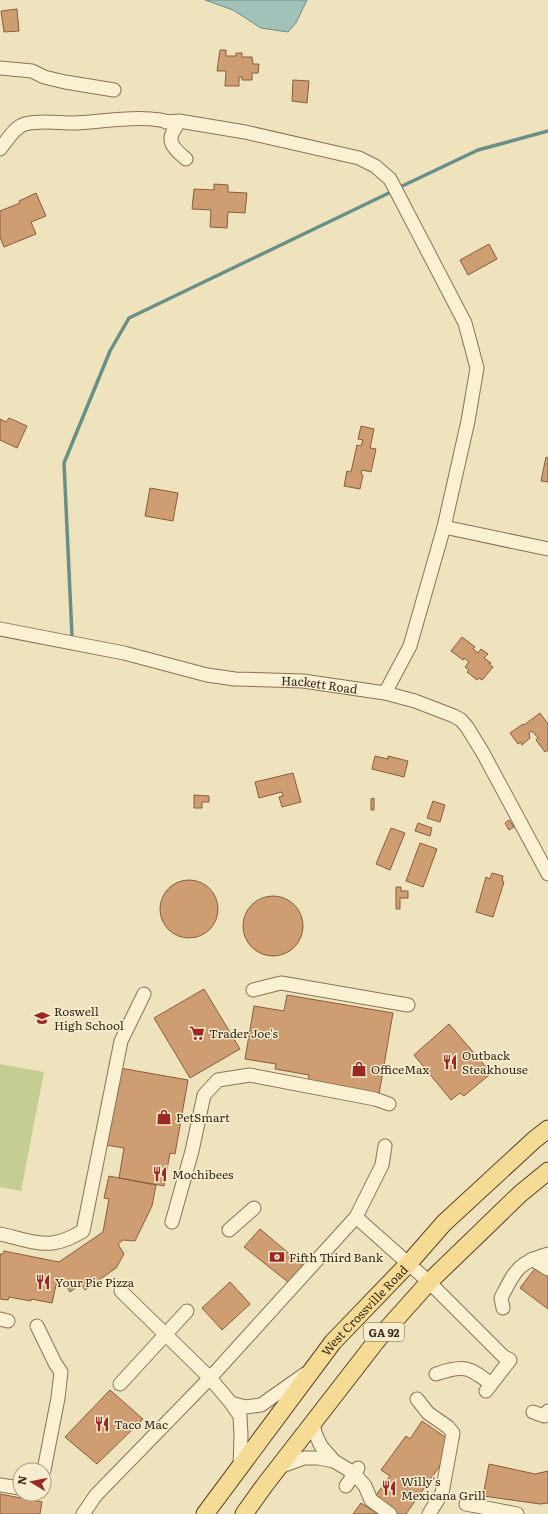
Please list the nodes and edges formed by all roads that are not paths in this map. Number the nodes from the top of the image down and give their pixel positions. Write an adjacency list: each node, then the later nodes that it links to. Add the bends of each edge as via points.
1 (0, 68): 2 (street, via 32,72 65,82)
2 (114, 90)
3 (166, 122): 4 (street, via 127,119 25,124 17,128); 5 (street, via 176,127 171,134 172,144); 6 (street, via 179,121 245,132 359,158 390,178 465,323 477,368)
4 (0, 149)
5 (186, 159)
6 (444, 527): 7 (street); 9 (street, via 410,646)
7 (548, 549)
8 (0, 629): 9 (street, Hackett Road, via 124,653 208,675 235,679 303,681)
9 (385, 693): 10 (street, Hackett Road, via 461,720 486,759)
10 (548, 874)
11 (253, 990): 13 (street, via 281,983)
12 (144, 994): 22 (street, via 121,1041 83,1231 69,1239 52,1243)
13 (408, 1005)
14 (390, 1104): 20 (street, via 250,1074 218,1080 204,1095 192,1151)
15 (548, 1129): 25 (main road, West Crossville Road / GA 92, via 444,1223)
16 (385, 1146): 19 (street, via 382,1165)
17 (548, 1171): 27 (main road, GA 92, via 520,1194)
18 (254, 1208): 21 (street)
19 (356, 1217): 25 (street); 35 (street)
20 (172, 1222)
21 (229, 1230)
22 (0, 1234)
23 (548, 1254): 24 (street)
24 (532, 1259): 26 (street); 29 (street, via 521,1266 513,1276 501,1298)
25 (409, 1263): 27 (street); 33 (main road, West Crossville Road / GA 92, via 333,1342)
26 (548, 1269)
27 (429, 1282): 34 (street, via 510,1360 488,1388 472,1370 453,1368); 41 (main road, GA 92, via 378,1339)
28 (121, 1291): 32 (street)
29 (503, 1308)
30 (187, 1312): 32 (street)
31 (37, 1326): 43 (street, via 61,1372)
32 (166, 1335): 35 (street); 36 (street)
33 (313, 1369): 38 (street, via 262,1405 245,1407); 44 (main road, West Crossville Road / GA 92)
34 (436, 1374)
35 (210, 1378): 38 (street); 51 (street, via 96,1495)
36 (120, 1384)
37 (417, 1399): 55 (street, via 428,1413 453,1433 442,1493)
38 (231, 1403): 44 (street, via 240,1416)
39 (548, 1411): 40 (street, via 544,1416)
40 (533, 1412)
41 (313, 1422): 42 (street, via 321,1446); 45 (main road, GA 92)
42 (334, 1461): 45 (street, via 304,1458); 46 (street)
43 (46, 1462)
44 (240, 1467): 52 (main road, West Crossville Road / GA 92)
45 (277, 1468): 53 (main road, GA 92)
46 (356, 1470): 48 (street); 54 (street, via 370,1500)
47 (0, 1485): 49 (street)
48 (346, 1486)
49 (12, 1487)
50 (466, 1504): 56 (street)
51 (83, 1514)
52 (205, 1514)
53 (244, 1514)
54 (390, 1514)
55 (429, 1514)
56 (517, 1514)

